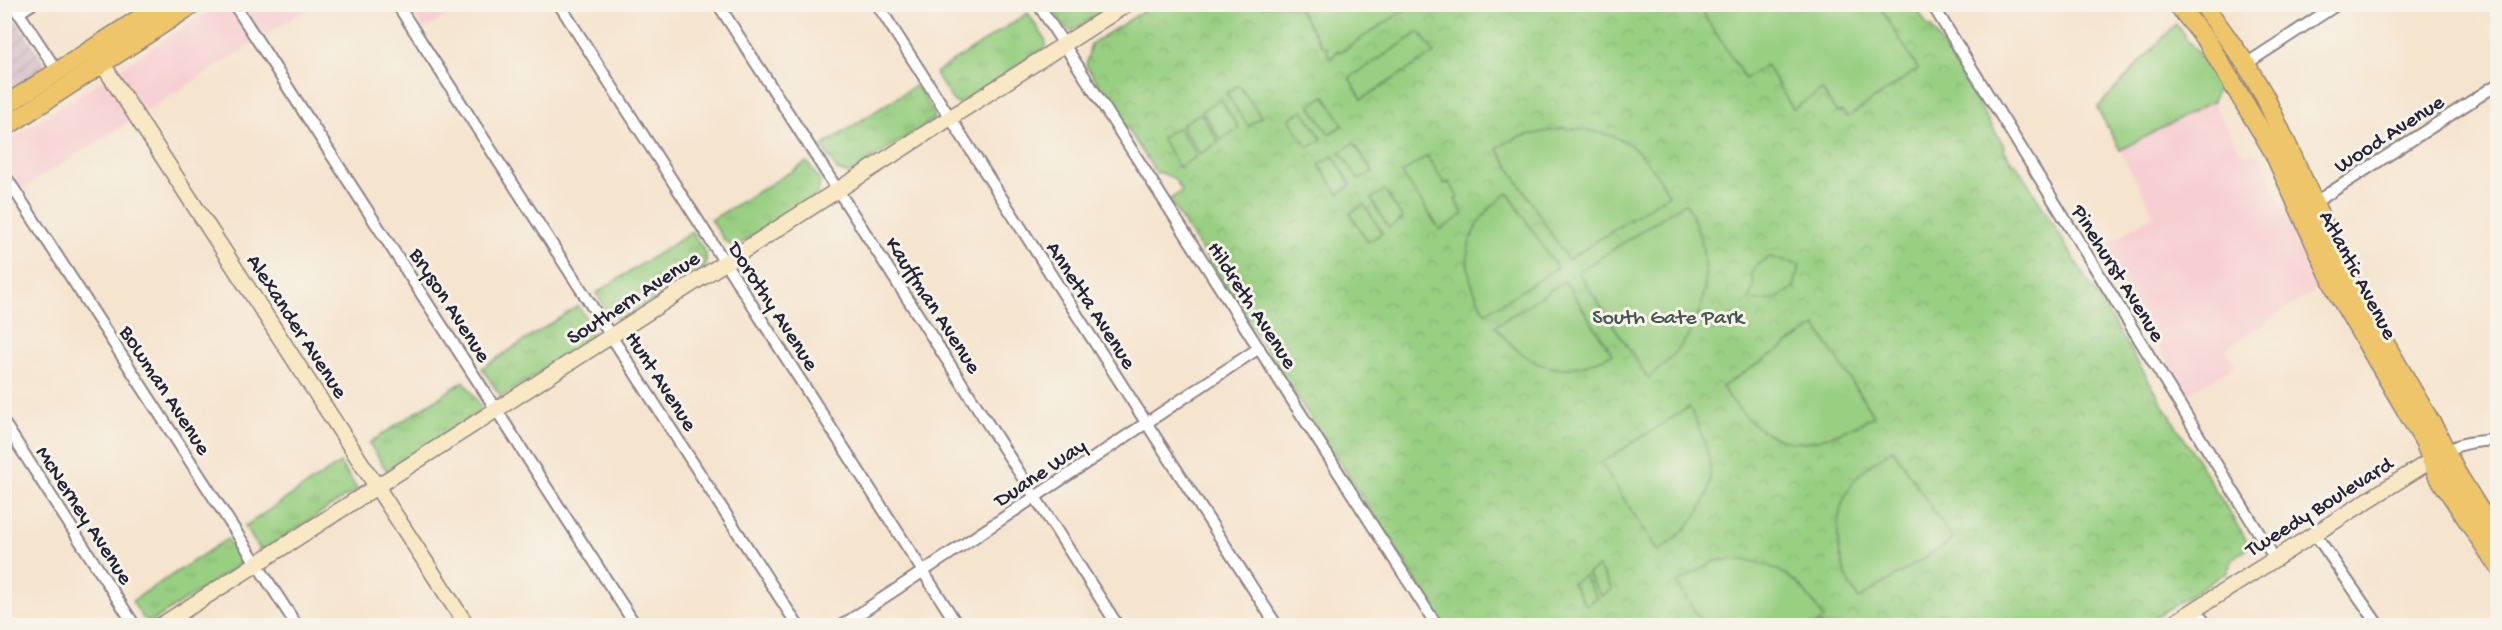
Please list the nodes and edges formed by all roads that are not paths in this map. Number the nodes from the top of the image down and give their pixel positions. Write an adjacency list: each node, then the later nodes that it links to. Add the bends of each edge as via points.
1 (32, 4): 15 (street)
2 (162, 4): 17 (main road)
3 (194, 4): 17 (main road)
4 (234, 4): 30 (street, Bryson Avenue)
5 (398, 4): 28 (street, Hunt Avenue)
6 (559, 4): 27 (street, Dorothy Avenue)
7 (718, 4): 25 (street, Kauffman Avenue)
8 (877, 4): 22 (street, Annetta Avenue)
9 (1038, 4): 16 (street, Hildreth Avenue)
10 (1127, 4): 16 (street, Southern Avenue)
11 (1932, 4): 39 (street, Pinehurst Avenue)
12 (2177, 4): 26 (main road, Atlantic Avenue, via 2207,41)
13 (2203, 4): 18 (main road, Atlantic Avenue)
14 (2338, 4): 18 (street)
15 (16, 9): 19 (street)
16 (1065, 46): 22 (street, Southern Avenue); 29 (street, Hildreth Avenue)
17 (98, 56): 19 (main road); 35 (street, Alexander Avenue)
18 (2246, 64): 26 (main road, Atlantic Avenue, via 2265,97)
19 (62, 79): 21 (main road); 23 (main road)
20 (2498, 84): 26 (street, Wood Avenue)
21 (4, 106)
22 (951, 119): 25 (street, Southern Avenue); 32 (street, Annetta Avenue)
23 (4, 128)
24 (4, 174): 40 (street, Bowman Avenue)
25 (839, 191): 27 (street, Southern Avenue); 36 (street, Kauffman Avenue)
26 (2307, 208): 34 (main road, Atlantic Avenue, via 2355,292)
27 (725, 263): 28 (street, Southern Avenue); 42 (street, Dorothy Avenue)
28 (612, 336): 30 (street, Southern Avenue); 49 (street, Hunt Avenue)
29 (1259, 348): 32 (street, Duane Way); 54 (street, Hildreth Avenue)
30 (497, 410): 35 (street, Southern Avenue); 48 (street, Bryson Avenue)
31 (4, 423): 44 (street, McNerney Avenue)
32 (1146, 423): 36 (street, Duane Way); 53 (street, Annetta Avenue)
33 (2498, 440): 34 (street, Tweedy Boulevard, via 2456,446)
34 (2438, 455): 37 (street, Tweedy Boulevard); 38 (main road, Atlantic Avenue, via 2456,472); 41 (main road, Atlantic Avenue, via 2437,474)
35 (377, 488): 40 (street, Southern Avenue); 47 (street, Alexander Avenue)
36 (1035, 497): 42 (street, Duane Way); 52 (street, Kauffman Avenue)
37 (2315, 534): 39 (street, Tweedy Boulevard); 57 (street)
38 (2498, 540)
39 (2275, 559): 43 (street, Tweedy Boulevard)
40 (257, 564): 45 (street, Southern Avenue); 46 (street, Bowman Avenue)
41 (2498, 566)
42 (923, 572): 50 (street, Duane Way); 51 (street, Dorothy Avenue)
43 (2195, 609): 55 (street, Tweedy Boulevard); 56 (street)
44 (135, 626)
45 (160, 626)
46 (297, 626)
47 (466, 626)
48 (636, 626)
49 (798, 626)
50 (841, 626)
51 (958, 626)
52 (1118, 626)
53 (1277, 626)
54 (1437, 626)
55 (2169, 626)
56 (2207, 626)
57 (2379, 626)

